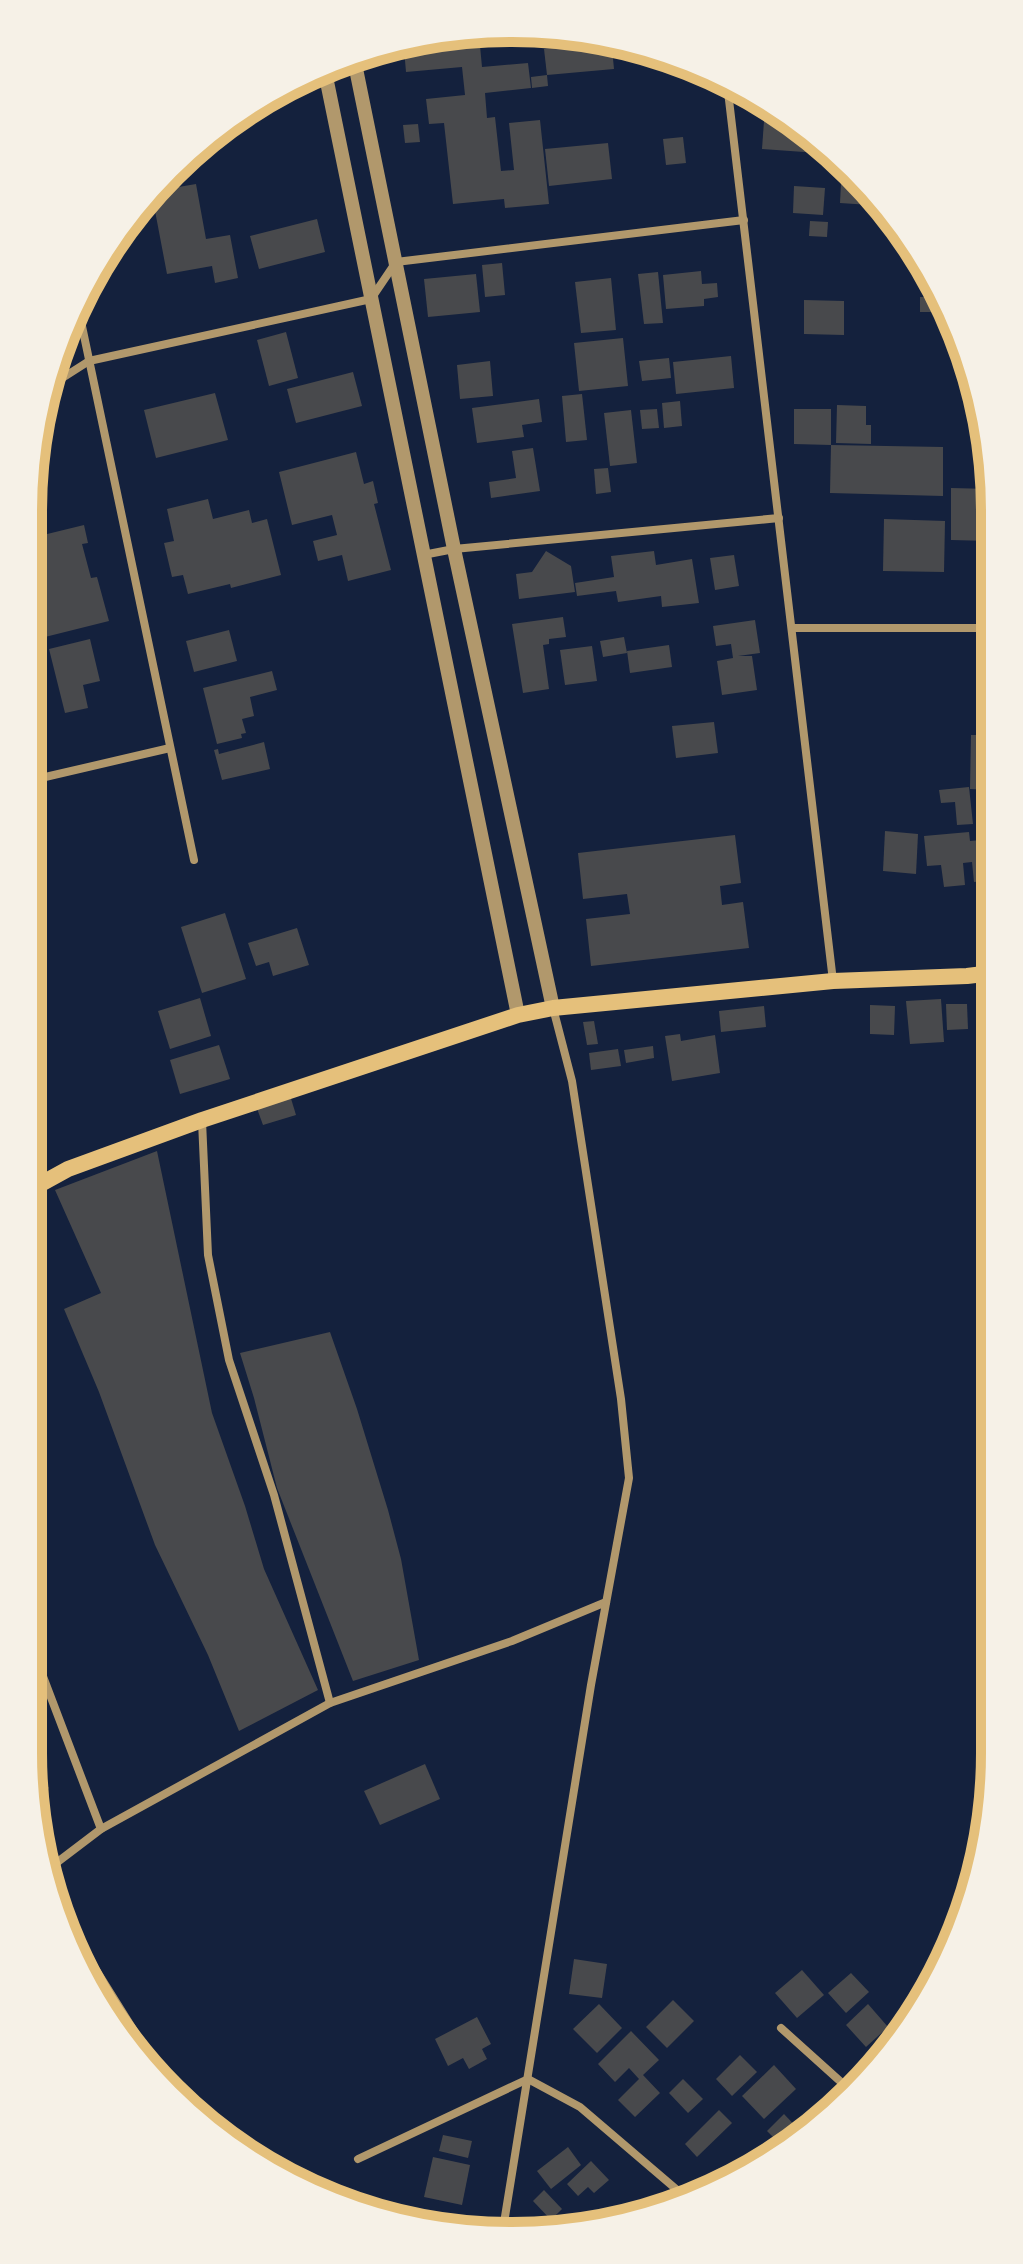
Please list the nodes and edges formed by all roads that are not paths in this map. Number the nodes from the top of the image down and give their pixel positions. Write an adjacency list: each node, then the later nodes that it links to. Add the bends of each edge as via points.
1 (356, 69): 5 (street)
2 (327, 80): 6 (street)
3 (729, 95): 4 (street)
4 (744, 220): 5 (street); 10 (street)
5 (396, 262): 6 (street); 11 (street)
6 (371, 299): 8 (street); 12 (street)
7 (81, 324): 8 (street)
8 (89, 361): 9 (street); 15 (street)
9 (62, 379)
10 (779, 518): 11 (street); 13 (street)
11 (454, 549): 12 (street); 20 (street)
12 (423, 555): 21 (street)
13 (792, 628): 14 (street); 19 (street)
14 (981, 628)
15 (170, 748): 16 (street); 17 (street)
16 (42, 778)
17 (194, 860)
18 (981, 974): 19 (main road)
19 (833, 981): 20 (main road)
20 (553, 1008): 21 (main road); 24 (street, via 572,1081 629,1478)
21 (518, 1015): 22 (main road)
22 (202, 1120): 23 (main road); 26 (street, via 208,1255 229,1360 274,1495)
23 (42, 1183)
24 (606, 1602): 26 (street, via 512,1641); 32 (street)
25 (42, 1674): 27 (street)
26 (330, 1703): 27 (street)
27 (101, 1829): 28 (street)
28 (56, 1864)
29 (91, 1962): 31 (street)
30 (781, 2028): 33 (street)
31 (135, 2033)
32 (528, 2079): 34 (street); 35 (street, via 580,2107); 36 (street)
33 (843, 2084)
34 (358, 2159)
35 (678, 2191)
36 (504, 2222)

